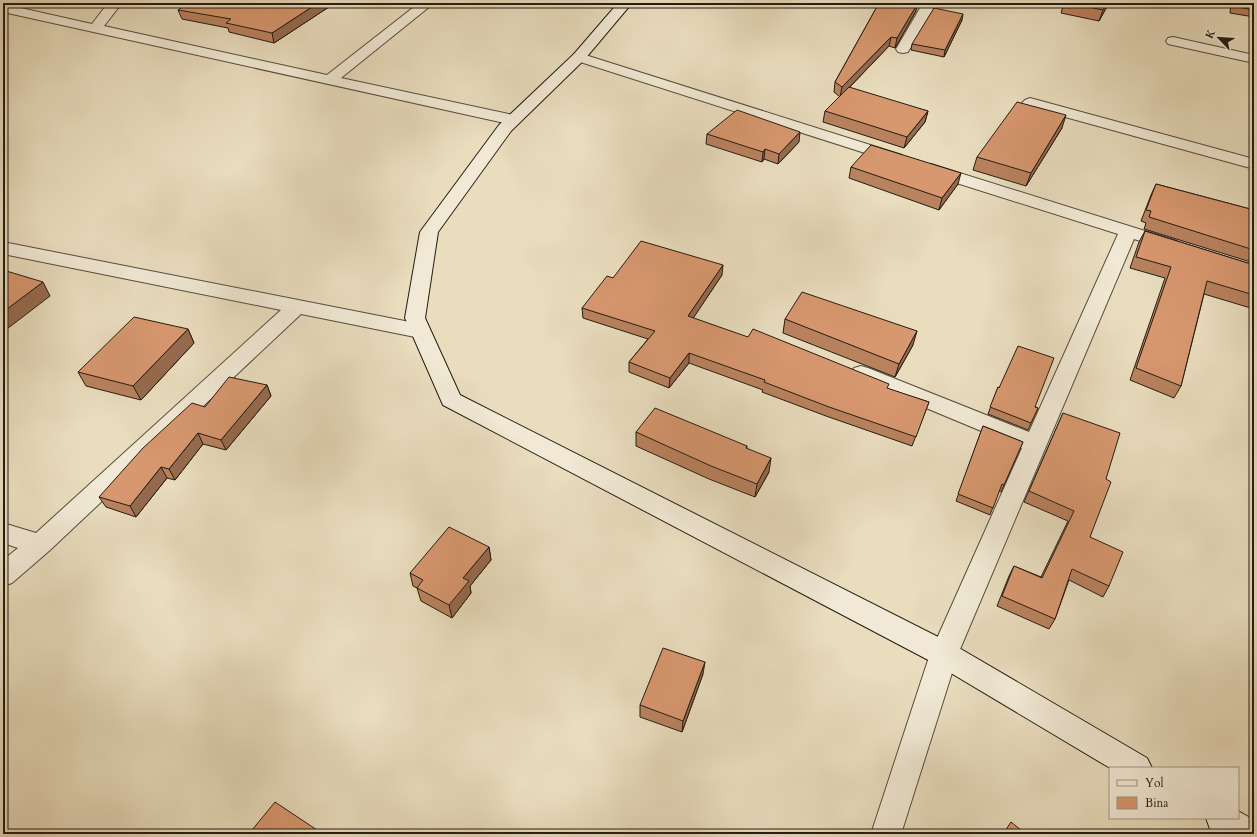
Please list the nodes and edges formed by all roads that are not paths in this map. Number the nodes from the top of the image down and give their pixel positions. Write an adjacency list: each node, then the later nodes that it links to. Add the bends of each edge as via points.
1 (115, 3): 6 (street)
2 (427, 3): 11 (street)
3 (625, 3): 9 (street)
4 (930, 3): 8 (street)
5 (3, 8): 6 (street)
6 (96, 28): 11 (street)
7 (1174, 41): 10 (street)
8 (903, 49)
9 (580, 57): 13 (street); 15 (street)
10 (1254, 58)
11 (329, 80): 13 (street)
12 (1030, 103): 14 (street)
13 (513, 120): 19 (street, via 429,232 415,318)
14 (1254, 164)
15 (1128, 231): 17 (street); 21 (street)
16 (3, 248): 18 (street)
17 (1188, 250)
18 (297, 306): 19 (street); 23 (street)
19 (420, 331): 25 (street, via 451,400)
20 (845, 367): 21 (street)
21 (1036, 444): 25 (street)
22 (3, 533): 23 (street)
23 (40, 544): 24 (street)
24 (3, 575)
25 (944, 654): 26 (street); 28 (street)
26 (1135, 767)
27 (1223, 819): 29 (street)
28 (886, 834)
29 (1248, 834)

